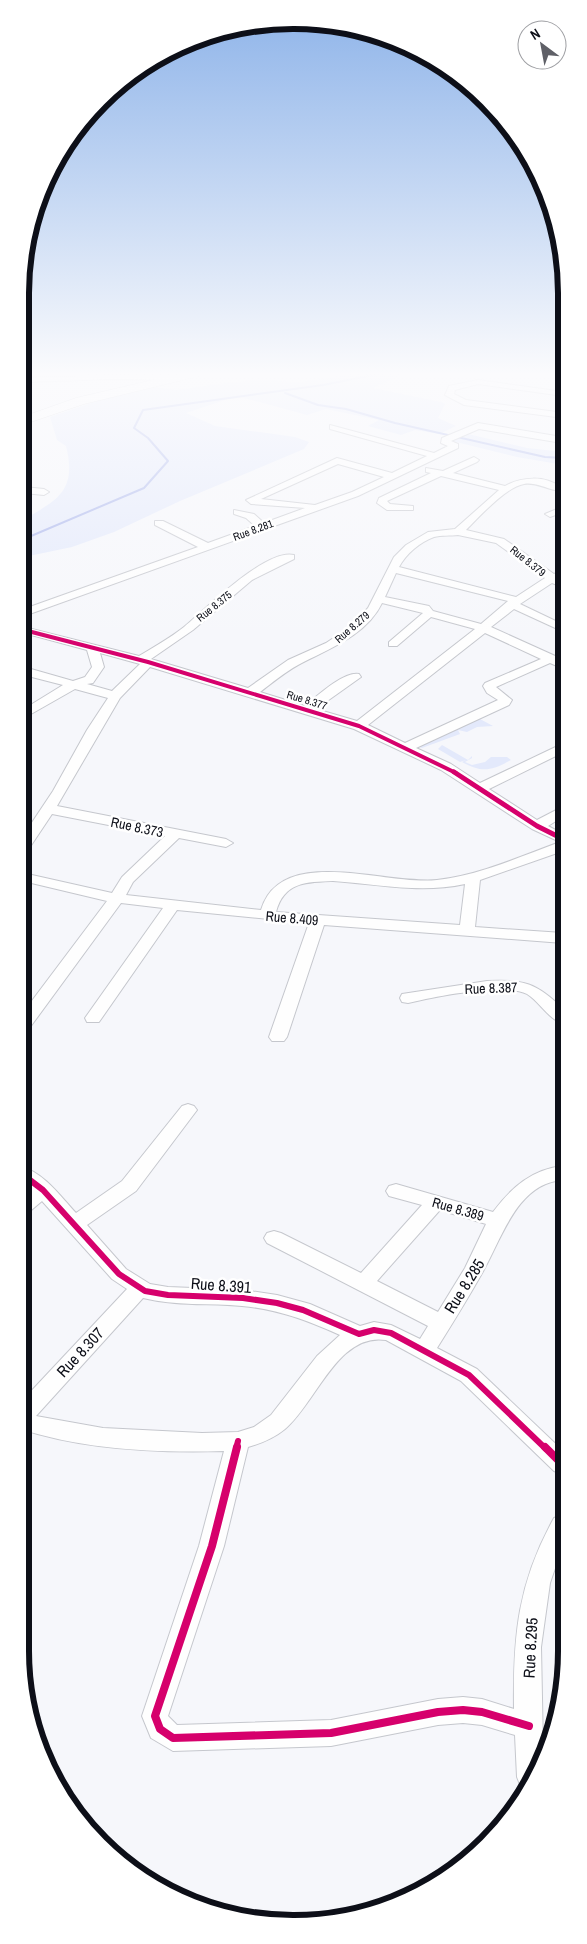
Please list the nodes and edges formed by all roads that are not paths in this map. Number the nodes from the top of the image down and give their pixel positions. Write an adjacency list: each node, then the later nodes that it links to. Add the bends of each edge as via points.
1 (330, 464): 12 (street, via 250,499)
2 (347, 464): 7 (street)
3 (419, 464): 5 (street, Rue 8.281)
4 (465, 464): 6 (street)
5 (414, 466): 6 (street); 7 (street, Rue 8.281)
6 (441, 473): 9 (street); 13 (street, via 382,500 387,507)
7 (394, 476): 12 (street, Rue 8.281)
8 (558, 487): 9 (street, via 524,481)
9 (505, 489): 19 (street)
10 (29, 490): 11 (street)
11 (44, 492)
12 (318, 507): 18 (street, Rue 8.281)
13 (410, 508)
14 (558, 511): 16 (street)
15 (238, 512): 18 (street, via 250,516)
16 (550, 514)
17 (159, 523): 20 (street)
18 (262, 528): 20 (street, Rue 8.281)
19 (458, 532): 22 (street, Rue 8.279, via 428,536 401,554); 24 (street, Rue 8.379, via 500,541 517,550)
20 (207, 547): 28 (street, Rue 8.281)
21 (290, 557): 36 (street, Rue 8.375, via 253,575)
22 (393, 569): 26 (street, Rue 8.279); 27 (street)
23 (558, 576): 24 (street)
24 (552, 579): 25 (street, Rue 8.379); 27 (street)
25 (558, 582)
26 (378, 599): 29 (street, via 425,608); 41 (street, Rue 8.279, via 372,610 339,640 292,663)
27 (514, 602): 30 (street); 31 (street)
28 (29, 611)
29 (429, 614): 31 (street); 33 (street)
30 (558, 627)
31 (484, 628): 35 (street); 45 (street)
32 (29, 631): 34 (street, Rue 8.377)
33 (393, 644)
34 (92, 648): 36 (street, Rue 8.377); 40 (street, via 98,667 89,680)
35 (550, 659): 37 (street); 46 (street, via 489,686 505,702)
36 (144, 661): 41 (street, Rue 8.377); 42 (street)
37 (558, 662)
38 (29, 672): 40 (street)
39 (355, 677): 43 (street)
40 (72, 685): 42 (street); 44 (street)
41 (250, 692): 43 (street, Rue 8.377)
42 (115, 696): 49 (street)
43 (307, 710): 45 (street, Rue 8.377)
44 (29, 711)
45 (359, 726): 46 (street, Rue 8.377)
46 (407, 747): 48 (street, Rue 8.377)
47 (558, 750): 48 (street)
48 (481, 788): 51 (street, Rue 8.377)
49 (48, 809): 52 (street); 53 (street, Rue 8.373)
50 (558, 814): 51 (street)
51 (537, 826): 54 (street, Rue 8.377)
52 (29, 835)
53 (174, 835): 55 (street, Rue 8.373); 59 (street, via 127,880)
54 (558, 836)
55 (226, 843)
56 (558, 848): 57 (street)
57 (473, 876): 61 (street, via 425,885 314,878 281,888 274,895); 63 (street)
58 (29, 879): 59 (street, Rue 8.409)
59 (117, 898): 60 (street, Rue 8.409); 67 (street)
60 (174, 904): 61 (street, Rue 8.409); 68 (street)
61 (266, 916): 62 (street, Rue 8.409)
62 (318, 920): 63 (street, Rue 8.409); 69 (street)
63 (467, 930): 64 (street, Rue 8.409)
64 (558, 938)
65 (408, 998): 66 (street, Rue 8.387, via 463,988 516,985 532,990)
66 (558, 1013)
67 (29, 1017)
68 (93, 1018)
69 (278, 1037)
70 (188, 1110): 78 (street, via 129,1186)
71 (558, 1173): 77 (street, Rue 8.389, via 541,1178 517,1197)
72 (29, 1179): 73 (street, Rue 8.391)
73 (43, 1190): 75 (street); 78 (street, Rue 8.391)
74 (396, 1191): 76 (street, Rue 8.389)
75 (29, 1201)
76 (435, 1203): 77 (street, Rue 8.389); 80 (street)
77 (497, 1220): 82 (street, Rue 8.285, via 484,1255)
78 (73, 1225): 81 (street, Rue 8.391, via 118,1274)
79 (274, 1238): 80 (street)
80 (364, 1283): 82 (street)
81 (140, 1288): 83 (street, Rue 8.391, via 168,1295 277,1303 303,1310); 85 (street, Rue 8.307)
82 (441, 1323): 84 (street, Rue 8.285)
83 (359, 1334): 84 (street, Rue 8.391, via 374,1330 391,1333); 87 (street, via 344,1343 325,1362 278,1420 261,1434)
84 (425, 1350): 88 (street, Rue 8.391, via 458,1367 481,1384)
85 (29, 1409)
86 (29, 1421): 87 (street, via 103,1437)
87 (238, 1441): 90 (street, via 228,1491 204,1574 155,1716 160,1729 173,1738 332,1733 463,1710 482,1712)
88 (558, 1460)
89 (558, 1531): 90 (street, Rue 8.295, via 540,1569 534,1597 529,1635)
90 (529, 1726): 91 (street, Rue 8.295)
91 (531, 1767)

